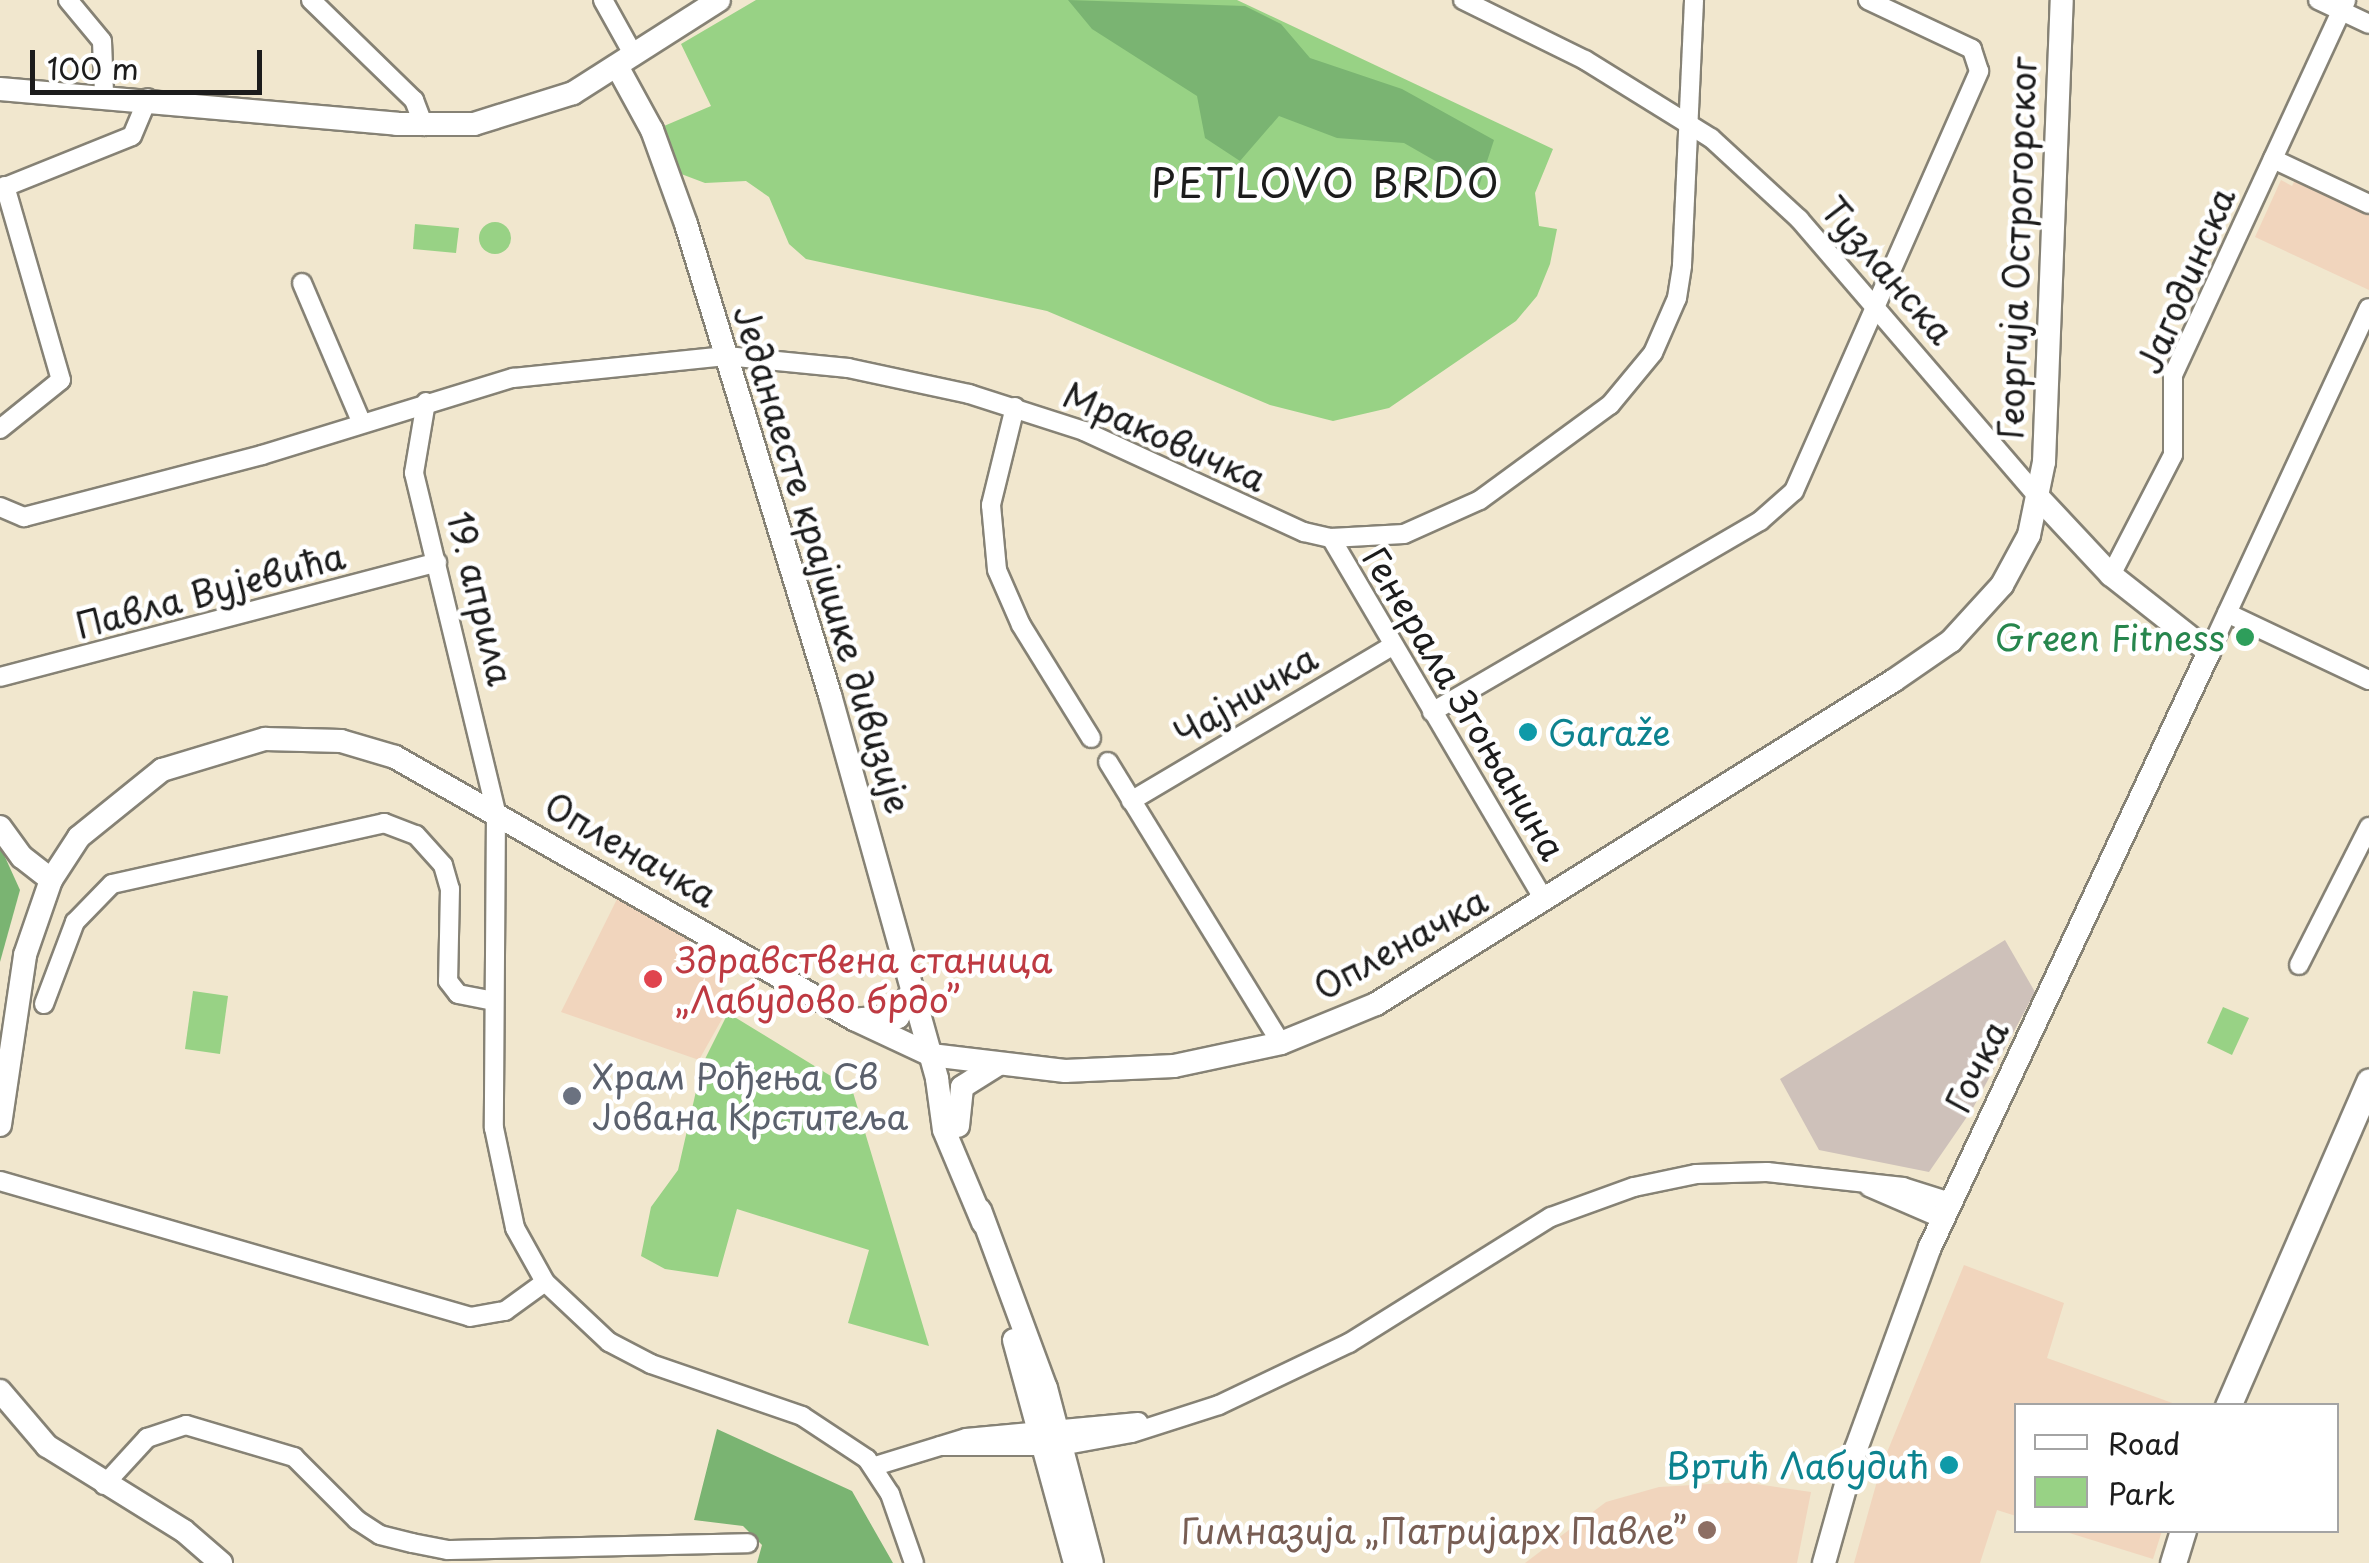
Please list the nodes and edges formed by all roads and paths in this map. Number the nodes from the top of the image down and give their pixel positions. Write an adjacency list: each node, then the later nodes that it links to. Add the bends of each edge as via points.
1 (68, 0): 14 (street, via 102,41)
2 (311, 0): 17 (street, via 414,100)
3 (603, 0): 12 (street, Једанаесте крајишке дивизије)
4 (718, 0): 12 (street)
5 (1462, 0): 16 (street, Тузланска, via 1586,60)
6 (1694, 0): 16 (street, Мраковичка)
7 (2062, 0): 29 (street, Георгија Острогорског)
8 (2318, 0): 10 (street)
9 (1881, 3): 22 (street, via 1972,49 1979,60)
10 (2343, 5): 11 (street); 18 (street, Јагодинска)
11 (2369, 24)
12 (625, 60): 17 (street, via 519,114); 24 (street, Једанаесте крајишке дивизије, via 668,169)
13 (0, 89): 14 (street)
14 (104, 94): 15 (street)
15 (148, 98): 17 (street); 19 (street, via 132,136)
16 (1688, 123): 22 (street, Тузланска, via 1778,198); 31 (street, Мраковичка, via 1677,298 1653,353 1630,383 1602,411 1451,518 1404,534)
17 (424, 126)
18 (2272, 160): 20 (street); 33 (street, Јагодинска, via 2173,375 2171,460)
19 (3, 187): 28 (street, via 61,376 58,387)
20 (2369, 204)
21 (302, 284): 27 (street)
22 (1871, 305): 29 (street, Тузланска); 39 (street, via 1785,505)
23 (2369, 308): 34 (street, Гочка)
24 (726, 356): 25 (street, Мраковичка, via 560,371); 26 (street, Мраковичка, via 879,373); 49 (street, Једанаесте крајишке дивизије)
25 (426, 402): 27 (street, Мраковичка); 32 (street, 19. априла, via 413,464)
26 (1015, 407): 31 (street, Мраковичка, via 1102,439 1276,521); 40 (street, via 991,504 997,570)
27 (361, 422): 30 (street, Мраковичка, via 167,481)
28 (0, 429)
29 (2038, 497): 33 (street, Тузланска); 47 (street, Опленачка, via 2014,567 1951,641)
30 (6, 511)
31 (1331, 538): 35 (street, Генерала Згоњанина)
32 (437, 562): 37 (street, Павла Вујевића); 43 (street, 19. априла)
33 (2111, 575): 36 (street, Тузланска)
34 (2228, 613): 36 (street, Гочка); 38 (street)
35 (1392, 646): 39 (street, Генерала Згоњанина); 42 (street, Чајничка)
36 (2209, 652): 63 (street, Гочка)
37 (0, 677)
38 (2369, 680)
39 (1432, 712): 47 (street, Генерала Згоњанина)
40 (1091, 738)
41 (1108, 762): 42 (street)
42 (1131, 801): 53 (street)
43 (496, 812): 46 (street, Опленачка, via 376,750 324,739 265,739 189,758 136,787 79,837); 50 (street, 19. априла); 52 (street, Опленачка)
44 (0, 827): 46 (street, via 22,857)
45 (2369, 827): 48 (street)
46 (52, 880): 59 (street, Опленачка, via 24,955)
47 (1544, 900): 53 (street, Опленачка, via 1376,1004)
48 (2300, 964)
49 (912, 991): 52 (street, via 894,1019); 54 (street, Једанаесте крајишке дивизије)
50 (493, 1001): 51 (street, via 458,994 448,981 450,889 443,865 416,835 384,822 112,884 75,922); 65 (street, 19. априла, via 499,1172 515,1228)
51 (44, 1004)
52 (854, 1018): 54 (street, Опленачка)
53 (1281, 1043): 55 (street, Опленачка, via 1119,1070)
54 (931, 1055): 55 (street, Опленачка); 56 (street, Једанаесте крајишке дивизије)
55 (997, 1065): 60 (street, via 962,1087)
56 (938, 1079): 60 (street, Једанаесте крајишке дивизије); 64 (street, Једанаесте крајишке дивизије, via 944,1130)
57 (2369, 1081): 62 (main road)
58 (2369, 1120): 62 (main road)
59 (0, 1124)
60 (958, 1126): 64 (street, Једанаесте крајишке дивизије)
61 (0, 1182): 65 (street, via 470,1316 506,1311)
62 (2313, 1207): 67 (main road)
63 (1946, 1210): 68 (street, via 1869,1187 1737,1172 1612,1192 1514,1237 1275,1382 1158,1422); 77 (street, Гочка, via 1856,1449)
64 (982, 1223): 68 (street, Једанаесте крајишке дивизије)
65 (545, 1282): 69 (street, 19. априла, via 584,1323 630,1354 802,1416)
66 (0, 1391): 70 (street, via 30,1432)
67 (2229, 1403)
68 (1049, 1439): 69 (street, via 940,1446); 75 (street, Једанаесте крајишке дивизије); 76 (street, Једанаесте крајишке дивизије)
69 (875, 1466): 74 (street)
70 (104, 1484): 72 (street, via 147,1438 186,1424 294,1456 357,1520 412,1543 448,1550); 73 (street, via 184,1531)
71 (2183, 1533): 78 (main road)
72 (748, 1543)
73 (221, 1563)
74 (914, 1563)
75 (1075, 1563)
76 (1092, 1563)
77 (1824, 1563)
78 (2173, 1563)

